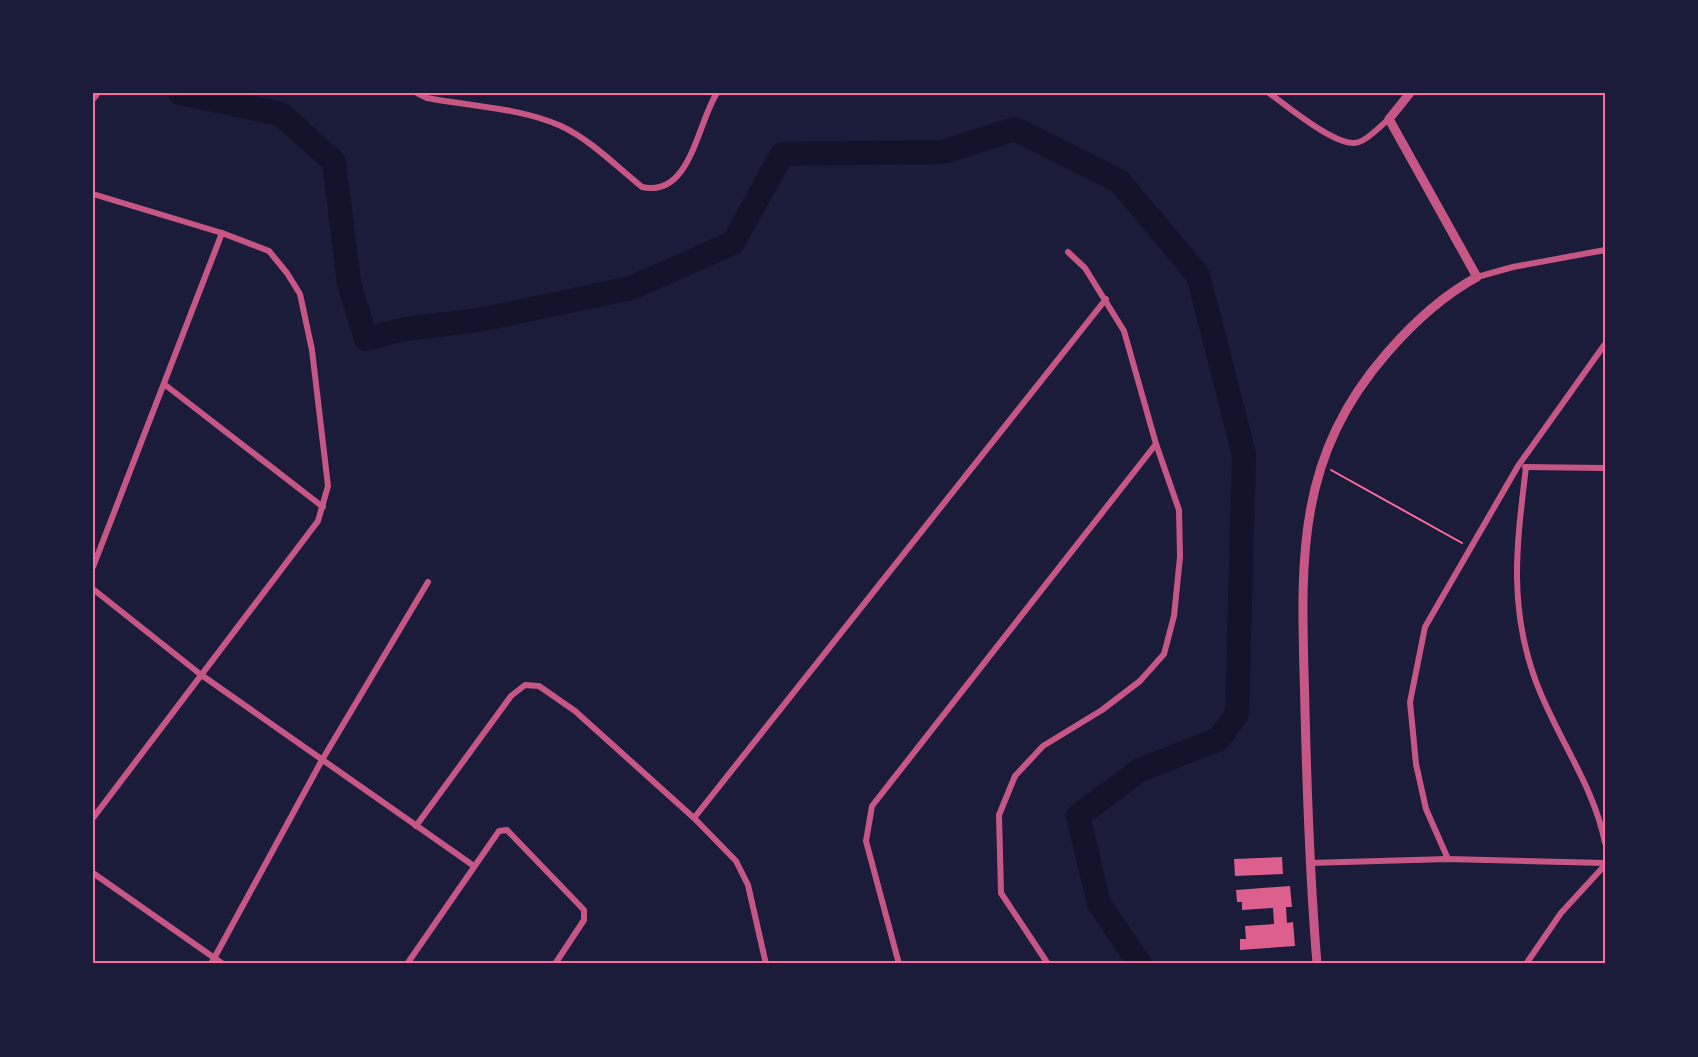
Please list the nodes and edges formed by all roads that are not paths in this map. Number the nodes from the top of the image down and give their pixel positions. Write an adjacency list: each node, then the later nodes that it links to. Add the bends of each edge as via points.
1 (96, 93): 6 (street)
2 (417, 93): 3 (street, via 562,126 649,189 669,185 678,176)
3 (717, 93)
4 (1269, 93): 7 (street, via 1347,143 1359,142)
5 (1410, 93): 7 (street)
6 (93, 97)
7 (1389, 119): 12 (street)
8 (93, 194): 9 (street)
9 (222, 233): 15 (street); 20 (street, via 269,251 300,294 312,350 328,486)
10 (1605, 250): 12 (street)
11 (1068, 252): 13 (street, via 1085,268)
12 (1477, 277): 31 (street, via 1424,314 1375,366 1341,417 1321,465 1309,513 1302,594)
13 (1106, 299): 16 (street, via 1124,331); 27 (street)
14 (1605, 344): 17 (street)
15 (164, 384): 20 (street); 21 (street)
16 (1156, 444): 40 (street, via 872,806 866,841); 41 (street, via 1179,510 1180,557 1174,616 1164,654 1140,681 1101,711 1043,746 1015,776 999,815 1001,893)
17 (1518, 466): 18 (street); 30 (street, via 1425,627 1410,702 1416,764 1426,808)
18 (1526, 467): 19 (street); 29 (street, via 1515,559 1520,619 1535,679 1593,800)
19 (1605, 468)
20 (323, 507): 24 (street, via 318,521)
21 (93, 567)
22 (428, 582): 25 (street)
23 (93, 589): 24 (street)
24 (200, 674): 25 (street); 26 (street)
25 (322, 760): 28 (street); 35 (street)
26 (93, 818)
27 (694, 818): 28 (street, via 575,711 539,686 525,685 511,696); 39 (street, via 736,861 748,885)
28 (416, 826): 33 (street)
29 (1605, 843)
30 (1448, 859): 31 (street); 32 (street)
31 (1308, 863): 42 (street)
32 (1605, 864): 43 (street, via 1561,913)
33 (474, 866): 37 (street); 38 (street, via 499,831 507,830 584,910 584,920)
34 (93, 873): 35 (street)
35 (212, 961): 36 (street)
36 (223, 964)
37 (407, 964)
38 (555, 964)
39 (765, 964)
40 (899, 964)
41 (1048, 964)
42 (1317, 964)
43 (1526, 964)

